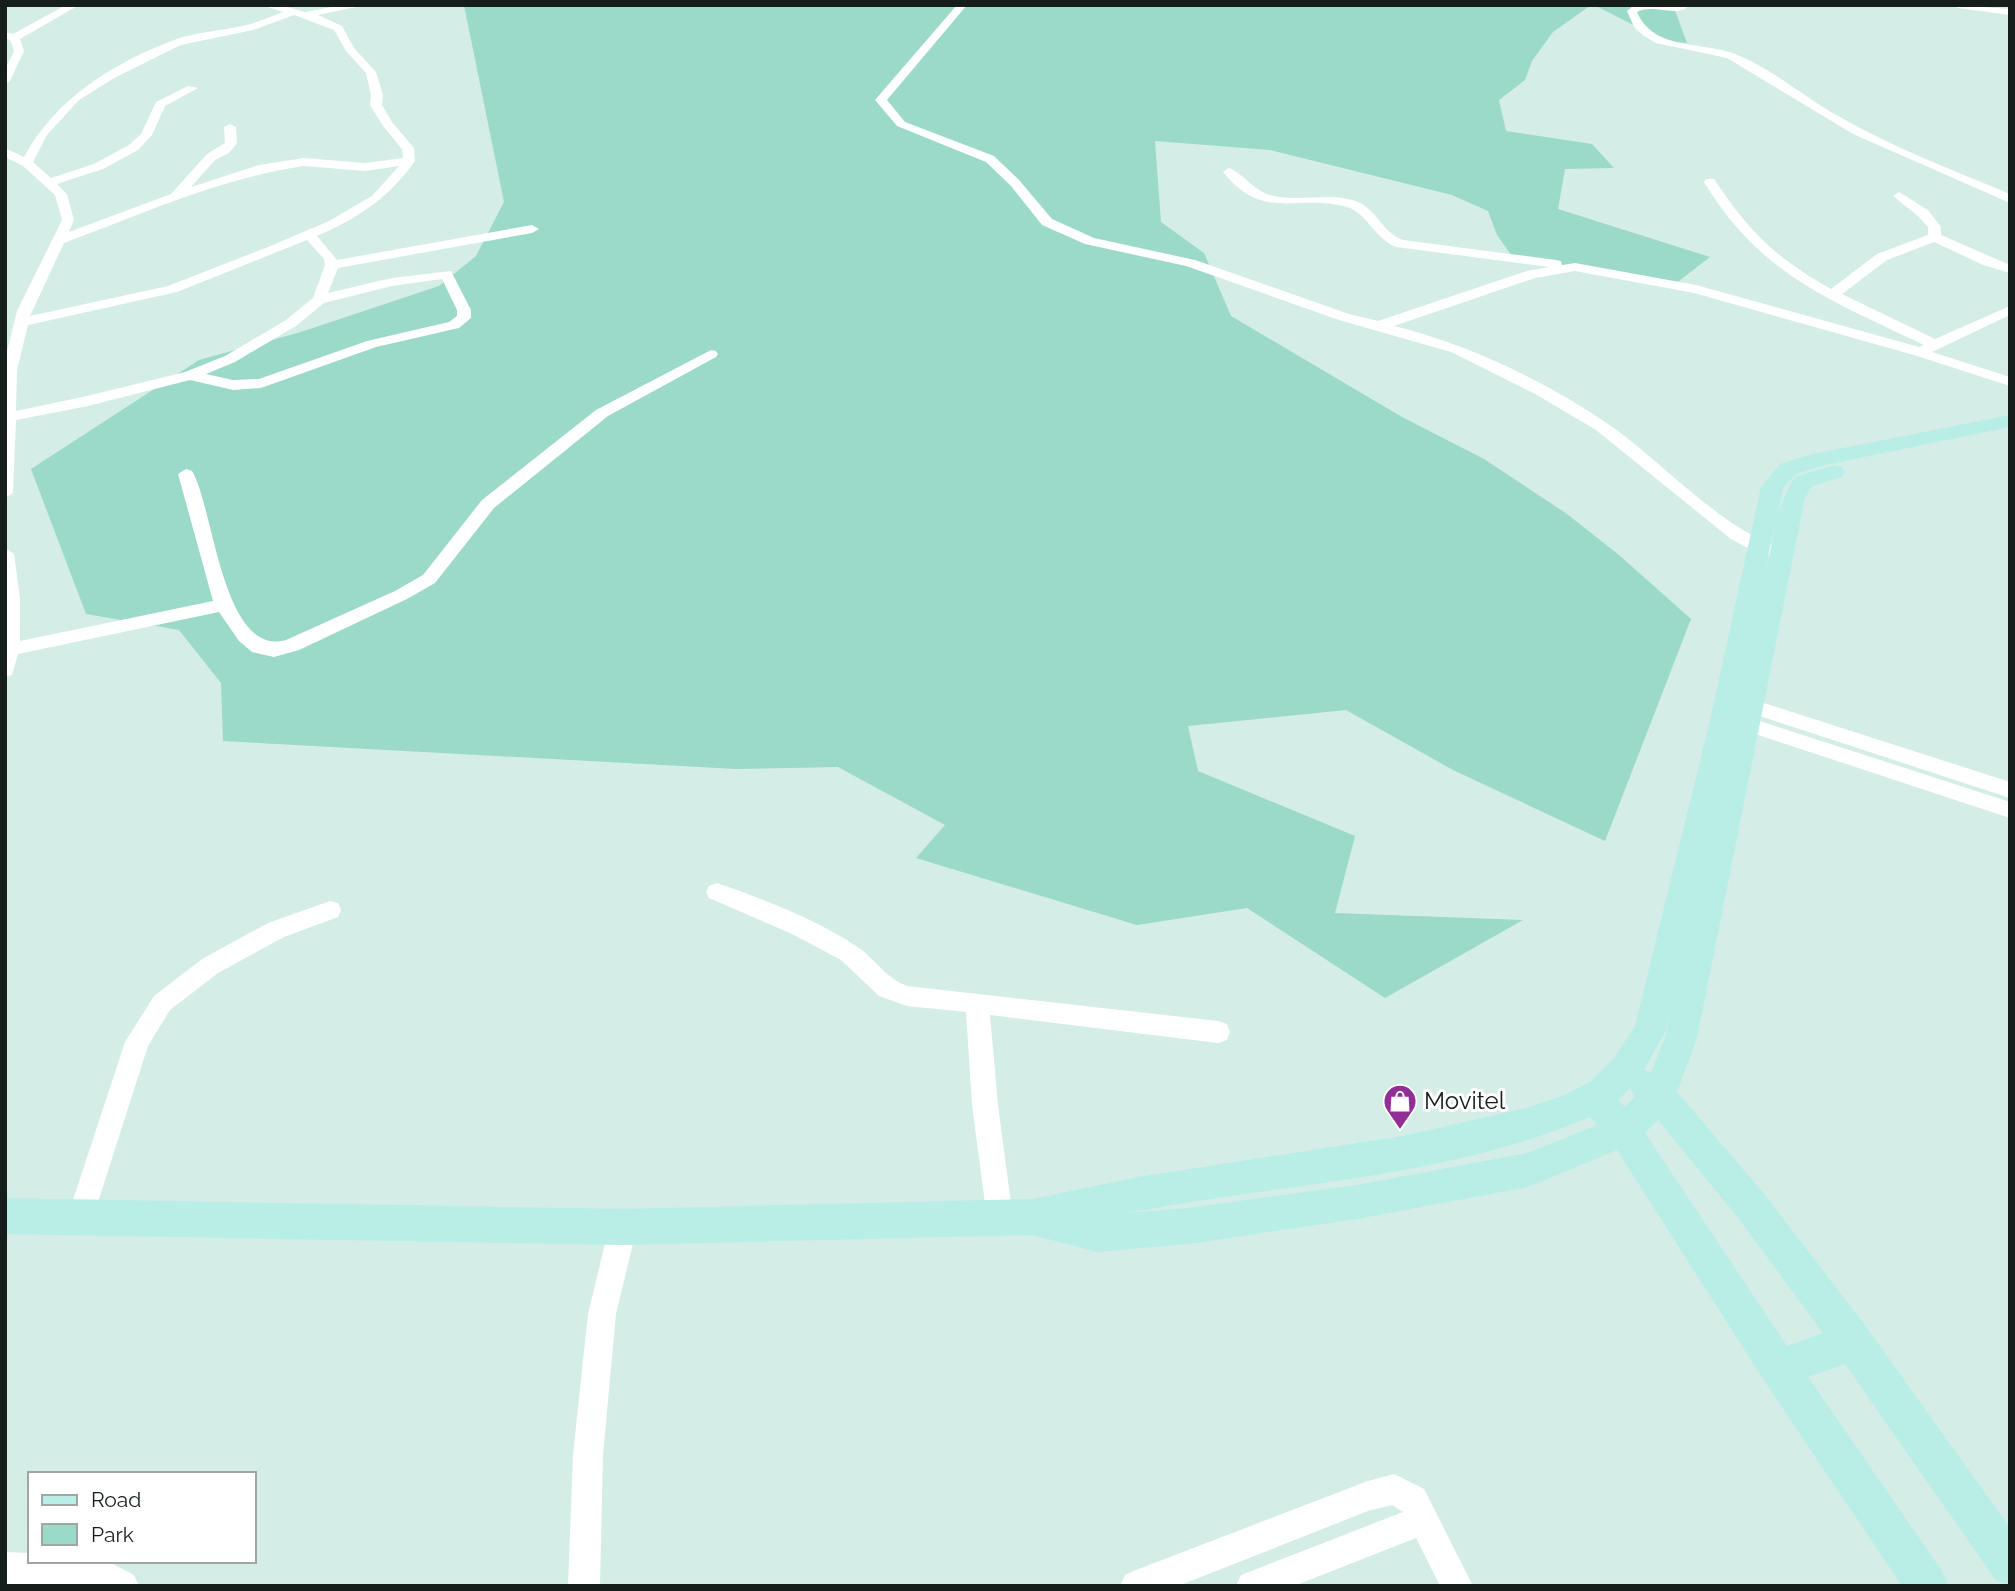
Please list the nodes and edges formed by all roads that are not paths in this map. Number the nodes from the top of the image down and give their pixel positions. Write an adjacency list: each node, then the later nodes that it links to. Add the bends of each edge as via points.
1 (74, 5): 9 (street)
2 (267, 5): 7 (street)
3 (361, 5): 7 (street)
4 (962, 5): 33 (street, via 881,100 901,124 990,159 1047,222 1090,241 1190,263)
5 (1958, 5): 8 (street)
6 (1682, 8): 21 (street, via 1649,5 1632,11 1640,30 1647,34 1733,57 1872,139)
7 (295, 10): 14 (street, via 338,28 371,72 376,105 408,148); 15 (street, via 249,28 178,42 112,75 75,98 42,134)
8 (2010, 12)
9 (10, 36): 10 (street, via 19,51)
10 (5, 82)
11 (192, 88): 18 (street, via 160,104 143,139 129,150 107,163)
12 (230, 127): 19 (street, via 231,143 211,157)
13 (5, 152): 15 (street)
14 (409, 161): 19 (street, via 365,167 281,165); 23 (street, via 376,199)
15 (27, 163): 18 (street)
16 (1229, 172): 27 (street, via 1240,186 1263,200 1356,206 1387,240 1401,244)
17 (1710, 182): 29 (street, via 1721,205 1756,246 1783,267)
18 (48, 183): 25 (street, via 61,194 68,220)
19 (176, 196): 25 (street)
20 (1899, 196): 24 (street, via 1935,228)
21 (2010, 199)
22 (533, 229): 26 (street)
23 (309, 235): 26 (street); 32 (street, via 172,289)
24 (1934, 237): 28 (street); 29 (street, via 1882,257)
25 (59, 240): 32 (street)
26 (332, 265): 30 (street)
27 (1575, 267): 33 (street, via 1532,274); 35 (street, via 1696,289)
28 (2006, 274)
29 (1833, 294): 34 (street)
30 (319, 300): 37 (street, via 291,323 230,359); 37 (street, via 446,274 464,318 454,325 372,344 243,387)
31 (2010, 310): 34 (street)
32 (22, 322): 39 (street)
33 (1378, 327): 49 (street, via 1456,349 1602,426 1737,535)
34 (1934, 344): 35 (street)
35 (1919, 352): 38 (street)
36 (711, 354): 53 (street, via 602,412 488,504 429,579 401,596 274,650 258,647)
37 (190, 375): 40 (street)
38 (2010, 382)
39 (7, 397): 40 (street)
40 (8, 417): 48 (street)
41 (2010, 421): 43 (main road)
42 (2010, 436): 43 (main road)
43 (1947, 441): 44 (main road)
44 (1915, 448): 46 (main road, via 1821,459 1788,468); 47 (main road)
45 (186, 474): 53 (street)
46 (1779, 476): 47 (main road); 49 (main road, via 1772,487)
47 (1803, 482): 51 (main road, via 1794,498)
48 (5, 493)
49 (1759, 547): 51 (street); 52 (main road)
50 (5, 554): 55 (street, via 14,611)
51 (1782, 554): 54 (main road)
52 (1747, 603): 54 (main road); 57 (main road)
53 (223, 605): 55 (street)
54 (1770, 612): 57 (main road)
55 (11, 649): 56 (street)
56 (5, 670)
57 (1738, 711): 58 (street); 63 (main road)
58 (1973, 788): 59 (street); 60 (street)
59 (2010, 790)
60 (2010, 810)
61 (717, 892): 64 (street, via 849,953 887,989 907,996)
62 (330, 910): 75 (street, via 276,930 211,966 162,1003 137,1042)
63 (1681, 966): 66 (main road); 68 (main road, via 1681,1038)
64 (977, 1003): 65 (street); 76 (street, via 985,1105)
65 (1218, 1032)
66 (1627, 1069): 67 (main road); 68 (main road)
67 (1594, 1097): 69 (main road); 70 (main road, via 1536,1122)
68 (1658, 1097): 69 (main road); 78 (main road, via 1752,1207)
69 (1624, 1131): 72 (main road, via 1528,1170); 79 (main road)
70 (1419, 1150): 71 (main road); 72 (main road)
71 (1276, 1173): 73 (main road); 76 (main road)
72 (1435, 1186): 73 (main road)
73 (1289, 1212): 76 (main road, via 1097,1234)
74 (5, 1216): 75 (main road)
75 (80, 1218): 77 (main road)
76 (1016, 1218): 77 (main road)
77 (624, 1227): 84 (street, via 601,1327 588,1455)
78 (1853, 1342): 79 (main road); 81 (main road)
79 (1779, 1368): 88 (main road)
80 (1423, 1520): 85 (street, via 1413,1500 1403,1492 1387,1490); 86 (street); 87 (street)
81 (2010, 1564)
82 (5, 1568): 83 (street, via 91,1570)
83 (123, 1586)
84 (584, 1586)
85 (1136, 1586)
86 (1252, 1586)
87 (1457, 1586)
88 (1927, 1586)

